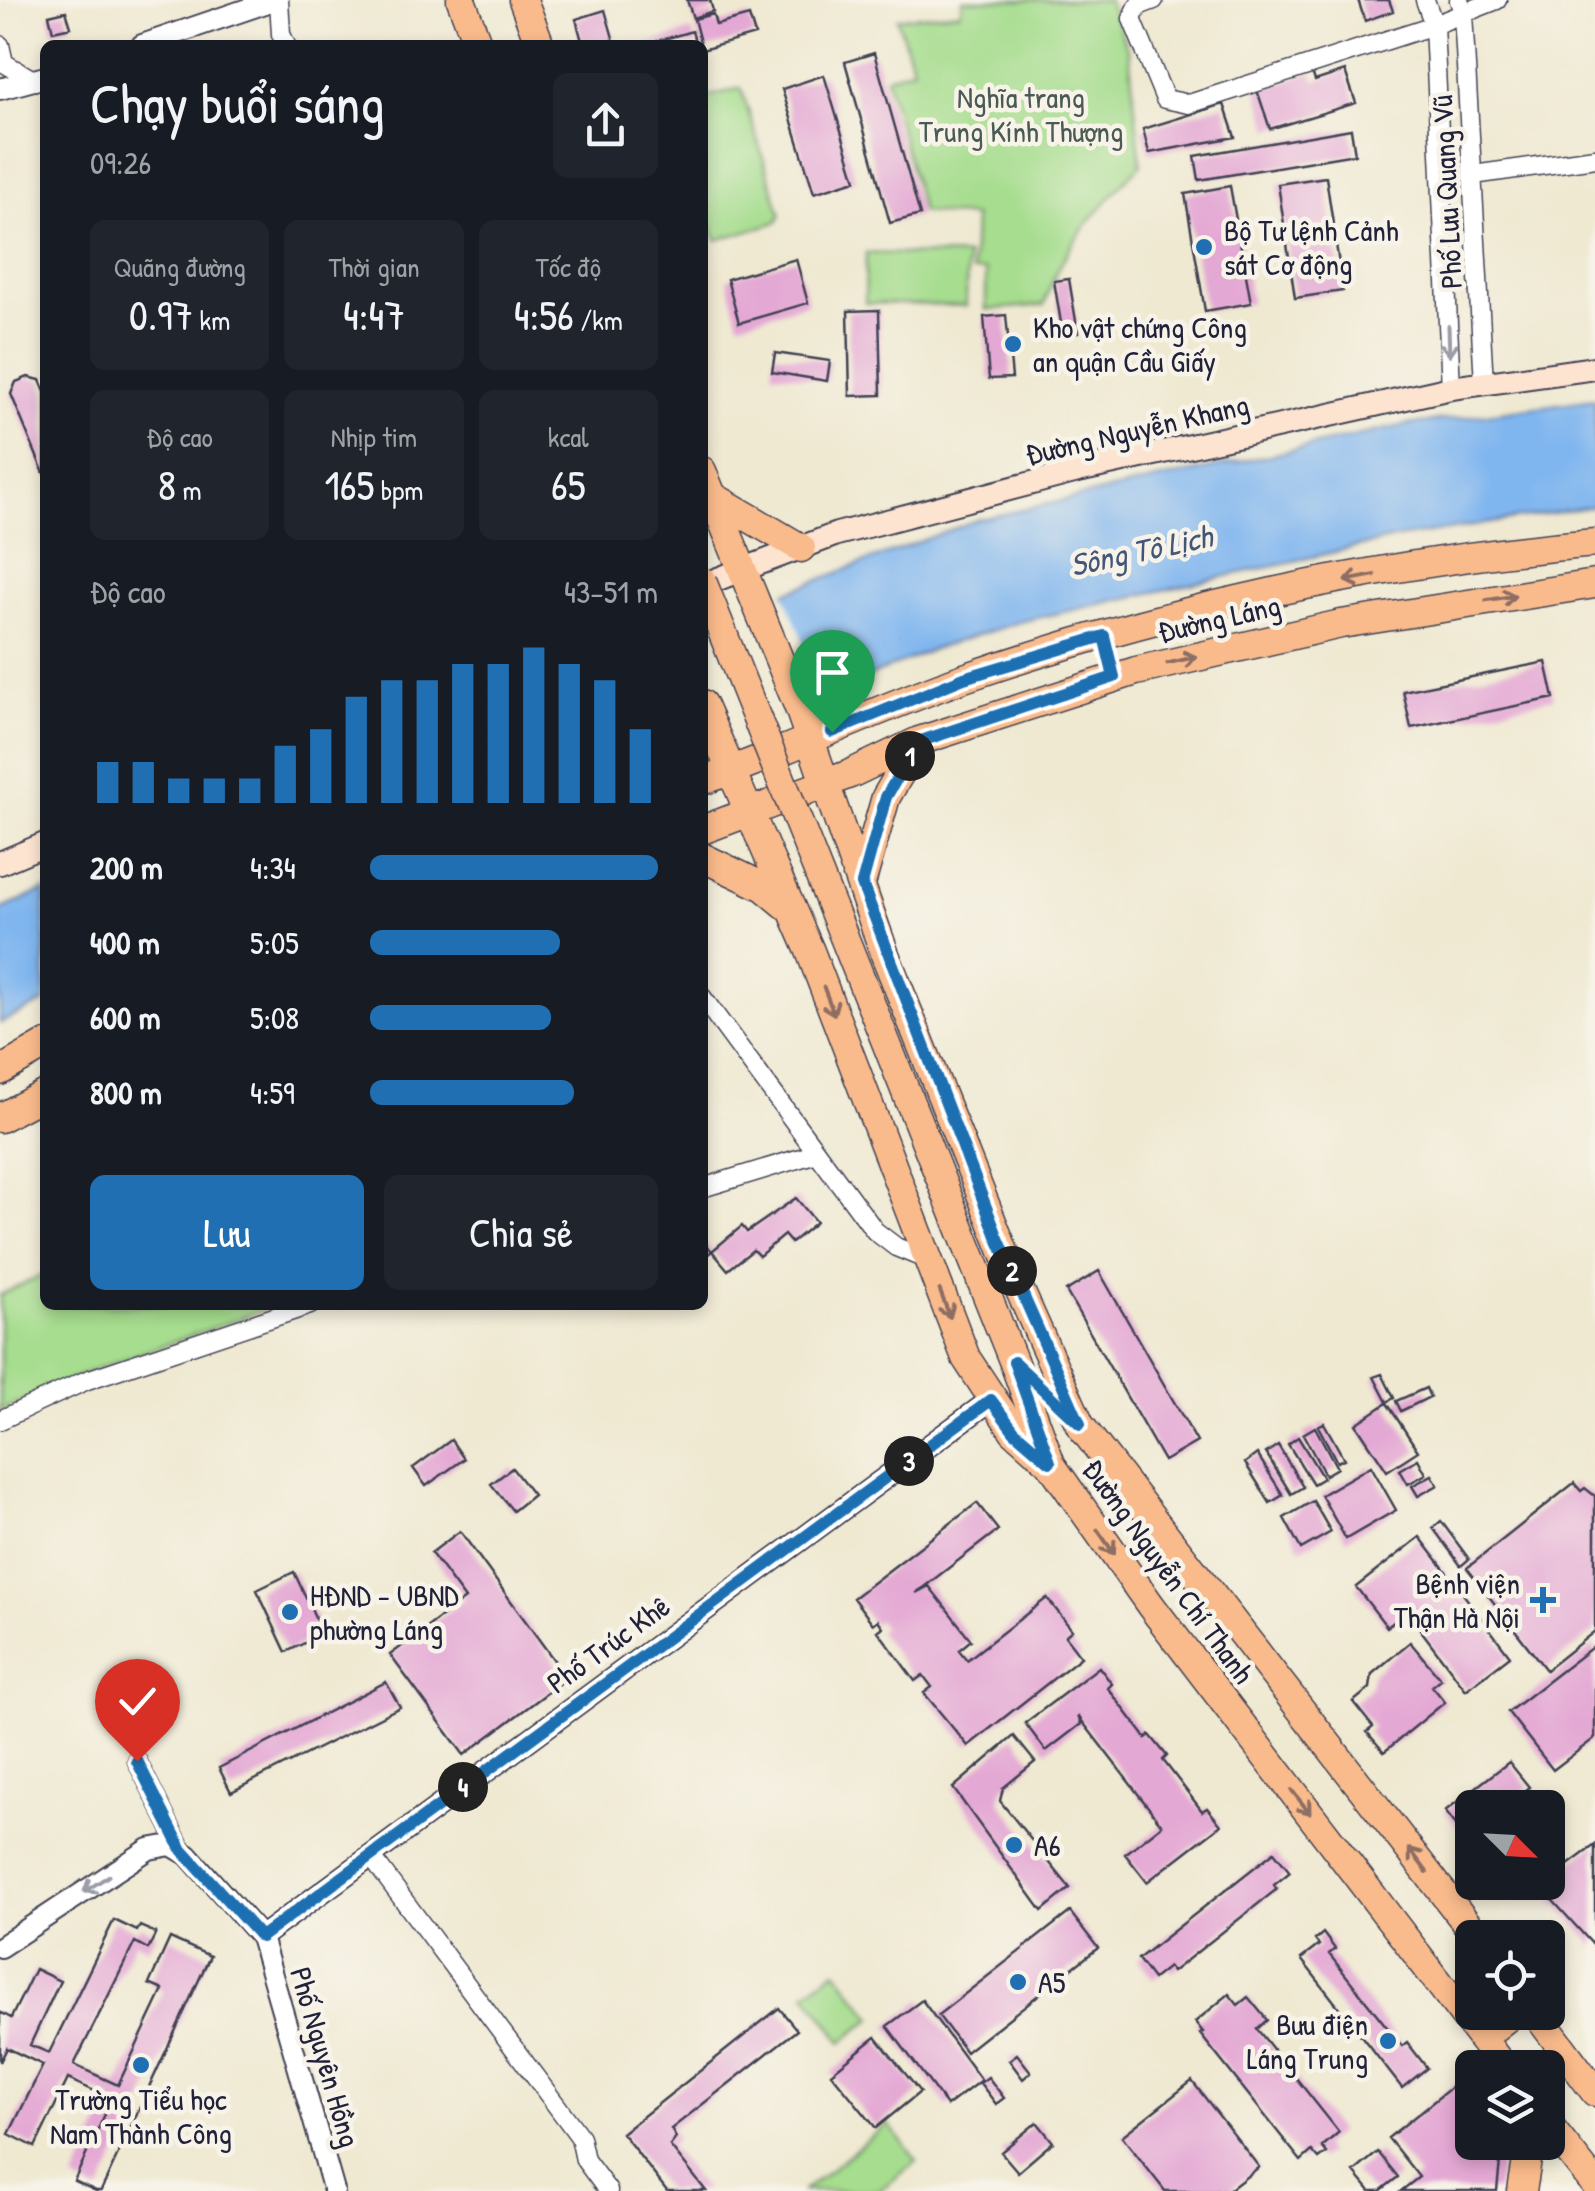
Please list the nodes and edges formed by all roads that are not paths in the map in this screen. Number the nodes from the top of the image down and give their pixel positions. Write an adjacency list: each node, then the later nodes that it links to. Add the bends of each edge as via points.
1 (276, 0): 9 (street); 10 (street)
2 (461, 0): 11 (main road)
3 (1154, 0): 8 (street, via 1132,19 1164,98 1174,104)
4 (1425, 0): 8 (street, Phố Lưu Quang Vũ)
5 (1497, 0): 6 (street)
6 (1461, 7): 8 (street); 18 (street, Phố Lưu Quang Vũ)
7 (525, 8): 12 (main road); 13 (main road)
8 (1434, 25): 21 (street, Phố Lưu Quang Vũ, one-way to 21)
9 (157, 40)
10 (284, 40)
11 (477, 40)
12 (530, 40)
13 (538, 40)
14 (0, 45): 15 (street, via 4,63)
15 (40, 79): 16 (street)
16 (0, 89)
17 (1595, 158): 18 (street)
18 (1473, 175): 20 (street, Phố Lưu Quang Vũ)
19 (1595, 368): 20 (main road, Đường Nguyễn Khang)
20 (1484, 383): 21 (main road, Đường Nguyễn Khang)
21 (1451, 388): 24 (main road, Đường Nguyễn Khang, via 1078,472)
22 (708, 508): 24 (main road); 25 (main road, Đường Nguyễn Chí Thanh)
23 (1595, 543): 29 (main road, Đường Láng, one-way to 29, via 1347,580)
24 (801, 548): 25 (main road, Đường Nguyễn Khang)
25 (745, 568): 26 (main road, Đường Nguyễn Khang); 32 (main road, Đường Nguyễn Chí Thanh)
26 (708, 581)
27 (1595, 584): 30 (main road, Đường Láng, one-way to 27, via 1340,624)
28 (708, 598): 55 (main road, bridge)
29 (1104, 636): 30 (main road); 32 (main road, Đường Láng, via 964,678)
30 (1114, 677): 33 (main road, Đường Láng)
31 (708, 718): 34 (main road, Đường Nguyễn Chí Thanh)
32 (810, 740): 34 (main road, Đường Láng); 36 (main road, Đường Nguyễn Chí Thanh)
33 (918, 742): 36 (main road, Đường Láng); 42 (main road, via 886,797)
34 (731, 771): 35 (main road, Đường Láng); 37 (main road, Đường Nguyễn Chí Thanh)
35 (708, 779)
36 (826, 783): 37 (main road, Đường Láng); 42 (main road, Đường Nguyễn Chí Thanh)
37 (749, 815): 38 (main road, Đường Láng); 43 (main road, Đường Nguyễn Chí Thanh)
38 (708, 828)
39 (40, 846): 41 (main road)
40 (708, 860): 43 (main road, via 764,887)
41 (0, 864)
42 (862, 884): 44 (main road, Đường Nguyễn Chí Thanh)
43 (792, 910): 45 (main road, Đường Nguyễn Chí Thanh)
44 (875, 922): 45 (main road, via 859,910 830,913 813,933); 58 (main road, Đường Nguyễn Chí Thanh, via 1004,1252)
45 (810, 952): 53 (main road, Đường Nguyễn Chí Thanh, one-way to 53)
46 (708, 1005): 51 (street)
47 (40, 1048): 48 (main road)
48 (0, 1070)
49 (40, 1097): 50 (main road)
50 (0, 1118)
51 (817, 1153): 52 (street); 53 (street, via 875,1230)
52 (708, 1186)
53 (928, 1260): 56 (main road, Đường Nguyễn Chí Thanh, one-way to 56, via 966,1358)
54 (295, 1310): 57 (street, via 87,1380)
55 (1014, 1362): 58 (main road); 59 (main road)
56 (991, 1400): 59 (main road, Đường Nguyễn Chí Thanh); 62 (street, Phố Trúc Khê)
57 (0, 1420)
58 (1080, 1424): 63 (main road, Đường Nguyễn Chí Thanh, one-way to 58)
59 (1050, 1462): 68 (main road, Đường Nguyễn Chí Thanh, one-way to 68, via 1151,1606)
60 (137, 1761): 61 (street)
61 (182, 1850): 64 (street, Phố Nguyên Hồng); 65 (street, one-way to 65, via 149,1849)
62 (370, 1855): 64 (street, Phố Trúc Khê); 75 (street, via 580,2137 585,2160)
63 (1464, 1920)
64 (261, 1937): 74 (street, Phố Nguyên Hồng)
65 (0, 1947)
66 (1491, 2030): 68 (main road)
67 (1549, 2030): 70 (main road)
68 (1481, 2038): 69 (main road, Đường Nguyễn Chí Thanh)
69 (1490, 2050)
70 (1592, 2083)
71 (1565, 2146): 73 (main road)
72 (1527, 2160): 76 (main road)
73 (1595, 2186): 77 (main road)
74 (334, 2191)
75 (608, 2191)
76 (1522, 2191)
77 (1572, 2191)

